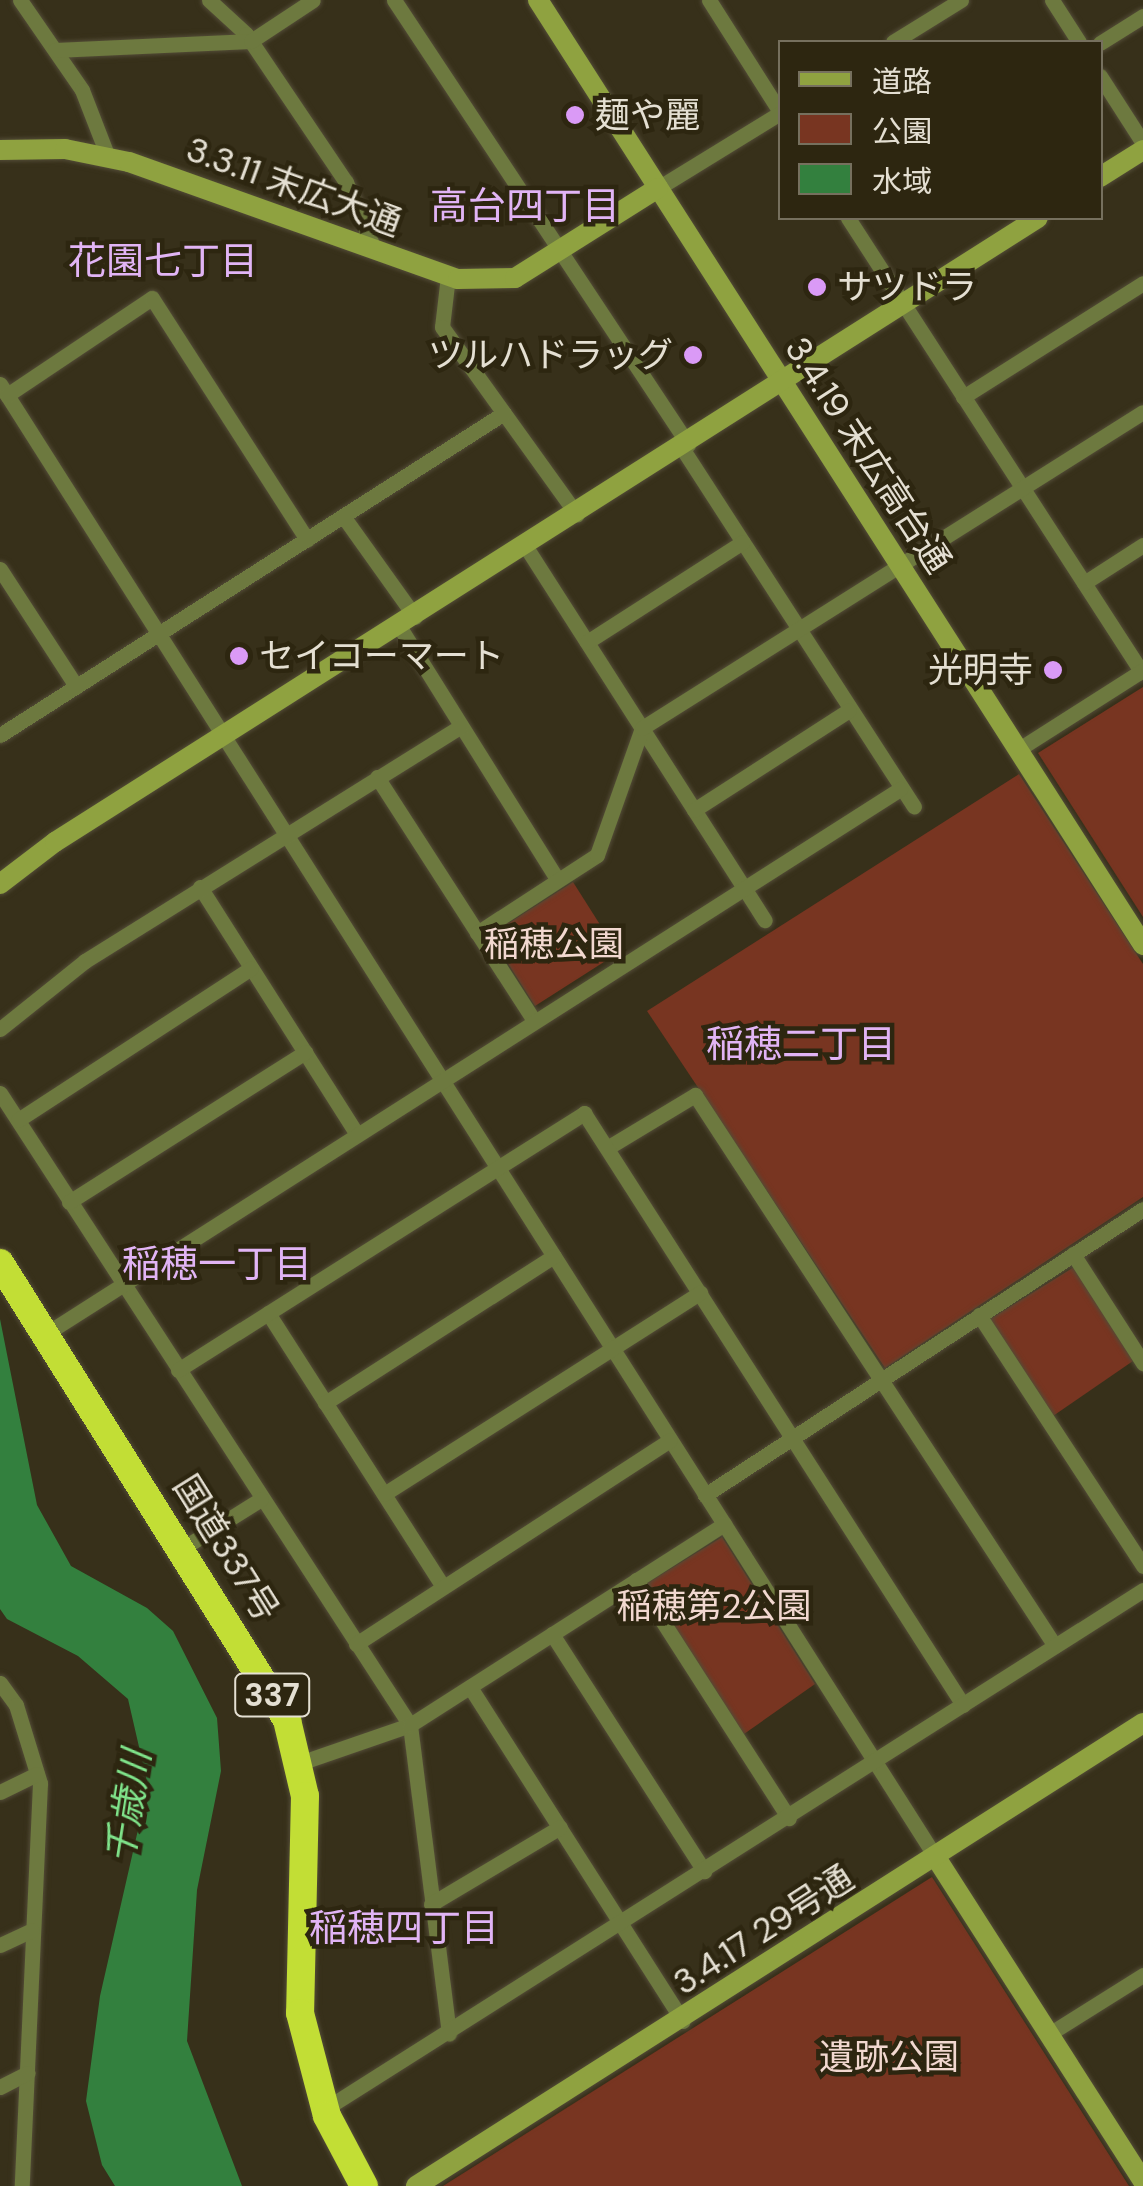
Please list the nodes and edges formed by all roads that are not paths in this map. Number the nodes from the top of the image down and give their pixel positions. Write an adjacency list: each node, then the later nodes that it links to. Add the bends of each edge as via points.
1 (20, 0): 14 (street)
2 (209, 0): 12 (street)
3 (313, 0): 12 (street)
4 (394, 0): 26 (street)
5 (538, 0): 22 (street, 3.4.19 末広高台通)
6 (709, 0): 16 (street)
7 (961, 0): 10 (street)
8 (1052, 0): 11 (street)
9 (1143, 16): 13 (street)
10 (896, 40)
11 (1078, 40)
12 (250, 41): 14 (street); 25 (street, via 346,182)
13 (1103, 41)
14 (55, 50): 20 (street, via 100,122)
15 (1103, 81): 18 (street)
16 (778, 109)
17 (778, 113): 22 (street)
18 (1143, 146): 21 (street)
19 (0, 150): 20 (street, 3.3.11 末広大通, via 65,149)
20 (108, 157): 25 (street, 3.3.11 末広大通)
21 (1103, 175)
22 (658, 188): 26 (street, 3.3.11 末広大通); 30 (street, 3.4.19 末広高台通)
23 (849, 220): 29 (street)
24 (1035, 220): 29 (street)
25 (374, 250): 27 (street, 3.3.11 末広大通)
26 (562, 250): 27 (street, 3.3.11 末広大通, via 514,278); 35 (street)
27 (448, 276): 34 (street, via 442,327)
28 (1143, 283): 32 (street)
29 (903, 304): 30 (street); 32 (street)
30 (782, 382): 35 (street); 43 (street, 3.4.19 末広高台通)
31 (3, 389): 39 (street, via 152,298); 48 (street)
32 (963, 397): 36 (street)
33 (1143, 412): 36 (street)
34 (504, 413): 37 (street); 38 (street)
35 (685, 446): 37 (street); 40 (street)
36 (1022, 488): 43 (street); 45 (street)
37 (577, 515): 42 (street)
38 (343, 516): 39 (street); 46 (street)
39 (307, 539): 48 (street)
40 (743, 542): 47 (street); 49 (street)
41 (1143, 545): 45 (street)
42 (526, 547): 46 (street); 49 (street)
43 (900, 566): 47 (street); 57 (street, 3.4.19 末広高台通)
44 (0, 569): 51 (street)
45 (1084, 583): 50 (street)
46 (407, 622): 53 (street); 56 (street)
47 (798, 629): 52 (street); 55 (street)
48 (159, 633): 51 (street); 56 (street)
49 (587, 642): 55 (street)
50 (1142, 671): 57 (street)
51 (76, 686): 54 (street)
52 (850, 710): 59 (street); 61 (street)
53 (461, 726): 58 (street); 64 (street)
54 (2, 728)
55 (642, 728): 61 (street); 64 (street, via 596,854)
56 (226, 737): 62 (street); 63 (street)
57 (1019, 749): 69 (street, 3.4.19 末広高台通)
58 (378, 777): 62 (street); 68 (street)
59 (900, 789): 60 (street); 66 (street)
60 (914, 807)
61 (694, 810): 66 (street)
62 (286, 832): 65 (street); 74 (street)
63 (3, 873)
64 (557, 879): 68 (street)
65 (200, 888): 70 (street); 72 (street, via 85,961)
66 (744, 888): 67 (street); 71 (street)
67 (765, 920)
68 (478, 933): 71 (street)
69 (1143, 944)
70 (251, 968): 73 (street); 76 (street)
71 (534, 1021): 74 (street)
72 (0, 1029)
73 (305, 1052): 77 (street); 80 (street)
74 (442, 1079): 77 (street); 79 (street)
75 (0, 1094): 76 (street)
76 (18, 1120): 80 (street)
77 (358, 1134): 85 (street)
78 (607, 1148): 79 (street, via 584,1112); 86 (street); 93 (street, via 695,1095)
79 (496, 1165): 83 (street); 87 (street)
80 (69, 1202): 85 (street)
81 (1143, 1210): 82 (street)
82 (1073, 1254): 88 (street); 91 (street)
83 (554, 1256): 90 (street); 94 (street)
84 (0, 1263): 89 (highway, 国道337号 / 337)
85 (122, 1285): 89 (street); 92 (street)
86 (700, 1293): 90 (street); 95 (street)
87 (268, 1312): 92 (street); 94 (street)
88 (980, 1315): 93 (street); 102 (street)
89 (47, 1333): 101 (highway, 国道337号 / 337)
90 (612, 1348): 96 (street); 97 (street)
91 (1143, 1363)
92 (178, 1370): 99 (street)
93 (882, 1378): 95 (street); 108 (street)
94 (325, 1403): 97 (street)
95 (791, 1437): 98 (street); 111 (street)
96 (670, 1440): 98 (street); 104 (street)
97 (384, 1494): 104 (street)
98 (704, 1495): 100 (street)
99 (261, 1499): 101 (street); 107 (street)
100 (724, 1524): 103 (street); 115 (street)
101 (183, 1548): 114 (highway, 国道337号 / 337, via 287,1720)
102 (1143, 1566)
103 (636, 1580): 106 (street); 118 (street)
104 (442, 1585): 107 (street)
105 (1143, 1590): 108 (street)
106 (552, 1634): 110 (street); 121 (street)
107 (356, 1644): 113 (street)
108 (1055, 1646): 111 (street)
109 (0, 1683): 116 (street, via 16,1705)
110 (470, 1687): 113 (street); 119 (street)
111 (963, 1705): 115 (street)
112 (1143, 1723): 120 (street, 3.4.17 29号通)
113 (410, 1725): 114 (street); 122 (street)
114 (300, 1763): 132 (highway, 国道337号 / 337, via 296,1969 300,2014)
115 (874, 1763): 118 (street); 120 (street)
116 (37, 1774): 117 (street); 124 (street)
117 (0, 1792)
118 (789, 1818): 121 (street)
119 (560, 1827): 122 (street); 123 (street)
120 (936, 1856): 127 (street, 3.4.17 29号通); 129 (street)
121 (704, 1871): 123 (street)
122 (431, 1904): 128 (street)
123 (622, 1924): 127 (street); 128 (street)
124 (32, 1930): 125 (street); 130 (street)
125 (0, 1944)
126 (1143, 1975): 129 (street)
127 (683, 2021): 136 (street, 3.4.17 29号通)
128 (449, 2034): 132 (street)
129 (1049, 2034): 133 (street)
130 (28, 2074): 131 (street); 134 (street)
131 (0, 2087)
132 (325, 2109): 135 (highway, 国道337号 / 337)
133 (1143, 2181)
134 (22, 2186)
135 (364, 2186)
136 (416, 2186)

